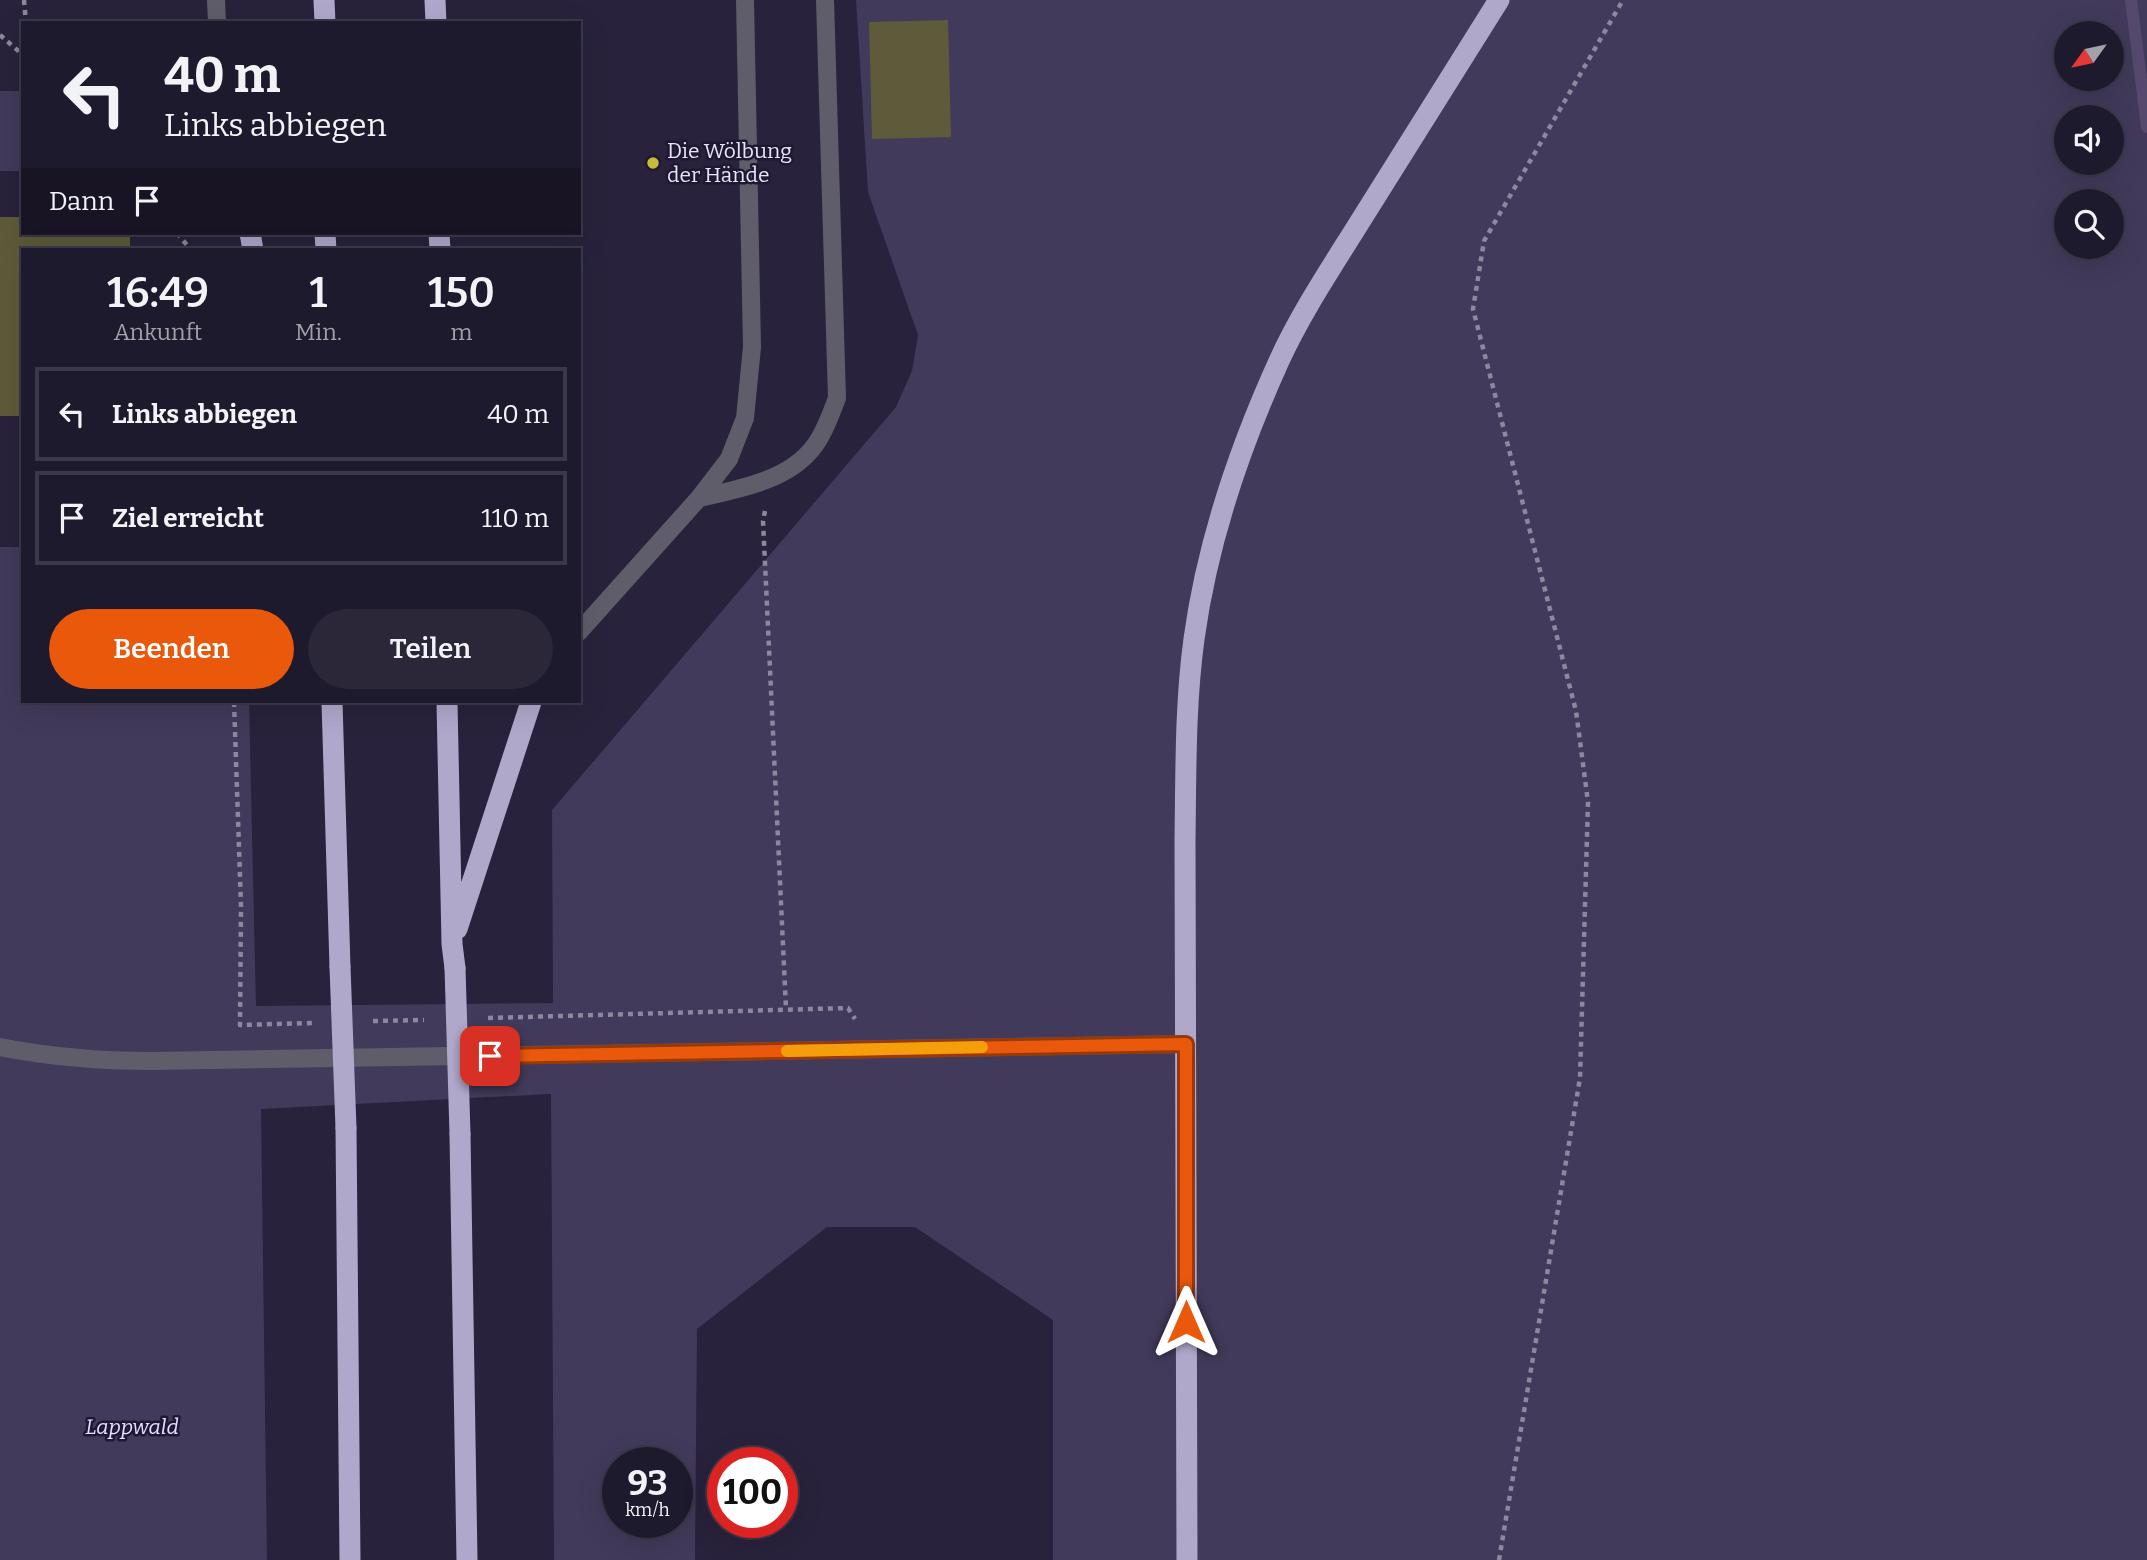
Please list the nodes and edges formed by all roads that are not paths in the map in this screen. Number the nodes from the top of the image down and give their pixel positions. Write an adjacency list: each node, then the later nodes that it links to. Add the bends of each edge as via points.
1 (216, 0): 7 (lane)
2 (324, 0): 8 (highway)
3 (435, 0): 9 (highway)
4 (745, 0): 10 (lane, via 751,359 745,418 729,459)
5 (825, 0): 10 (lane, via 838,398 818,440 791,469 754,485)
6 (1499, 0): 16 (highway, via 1341,251 1280,359 1228,492 1194,639 1185,840)
7 (217, 21)
8 (324, 21)
9 (436, 21)
10 (699, 498): 11 (lane)
11 (581, 630)
12 (331, 703): 18 (highway, bridge, via 346,1128)
13 (447, 703): 15 (highway)
14 (531, 703): 15 (highway)
15 (452, 944): 19 (highway, bridge)
16 (1186, 1044): 17 (lane, via 129,1061 43,1056); 20 (highway)
17 (0, 1047)
18 (350, 1560)
19 (467, 1560)
20 (1187, 1560)

